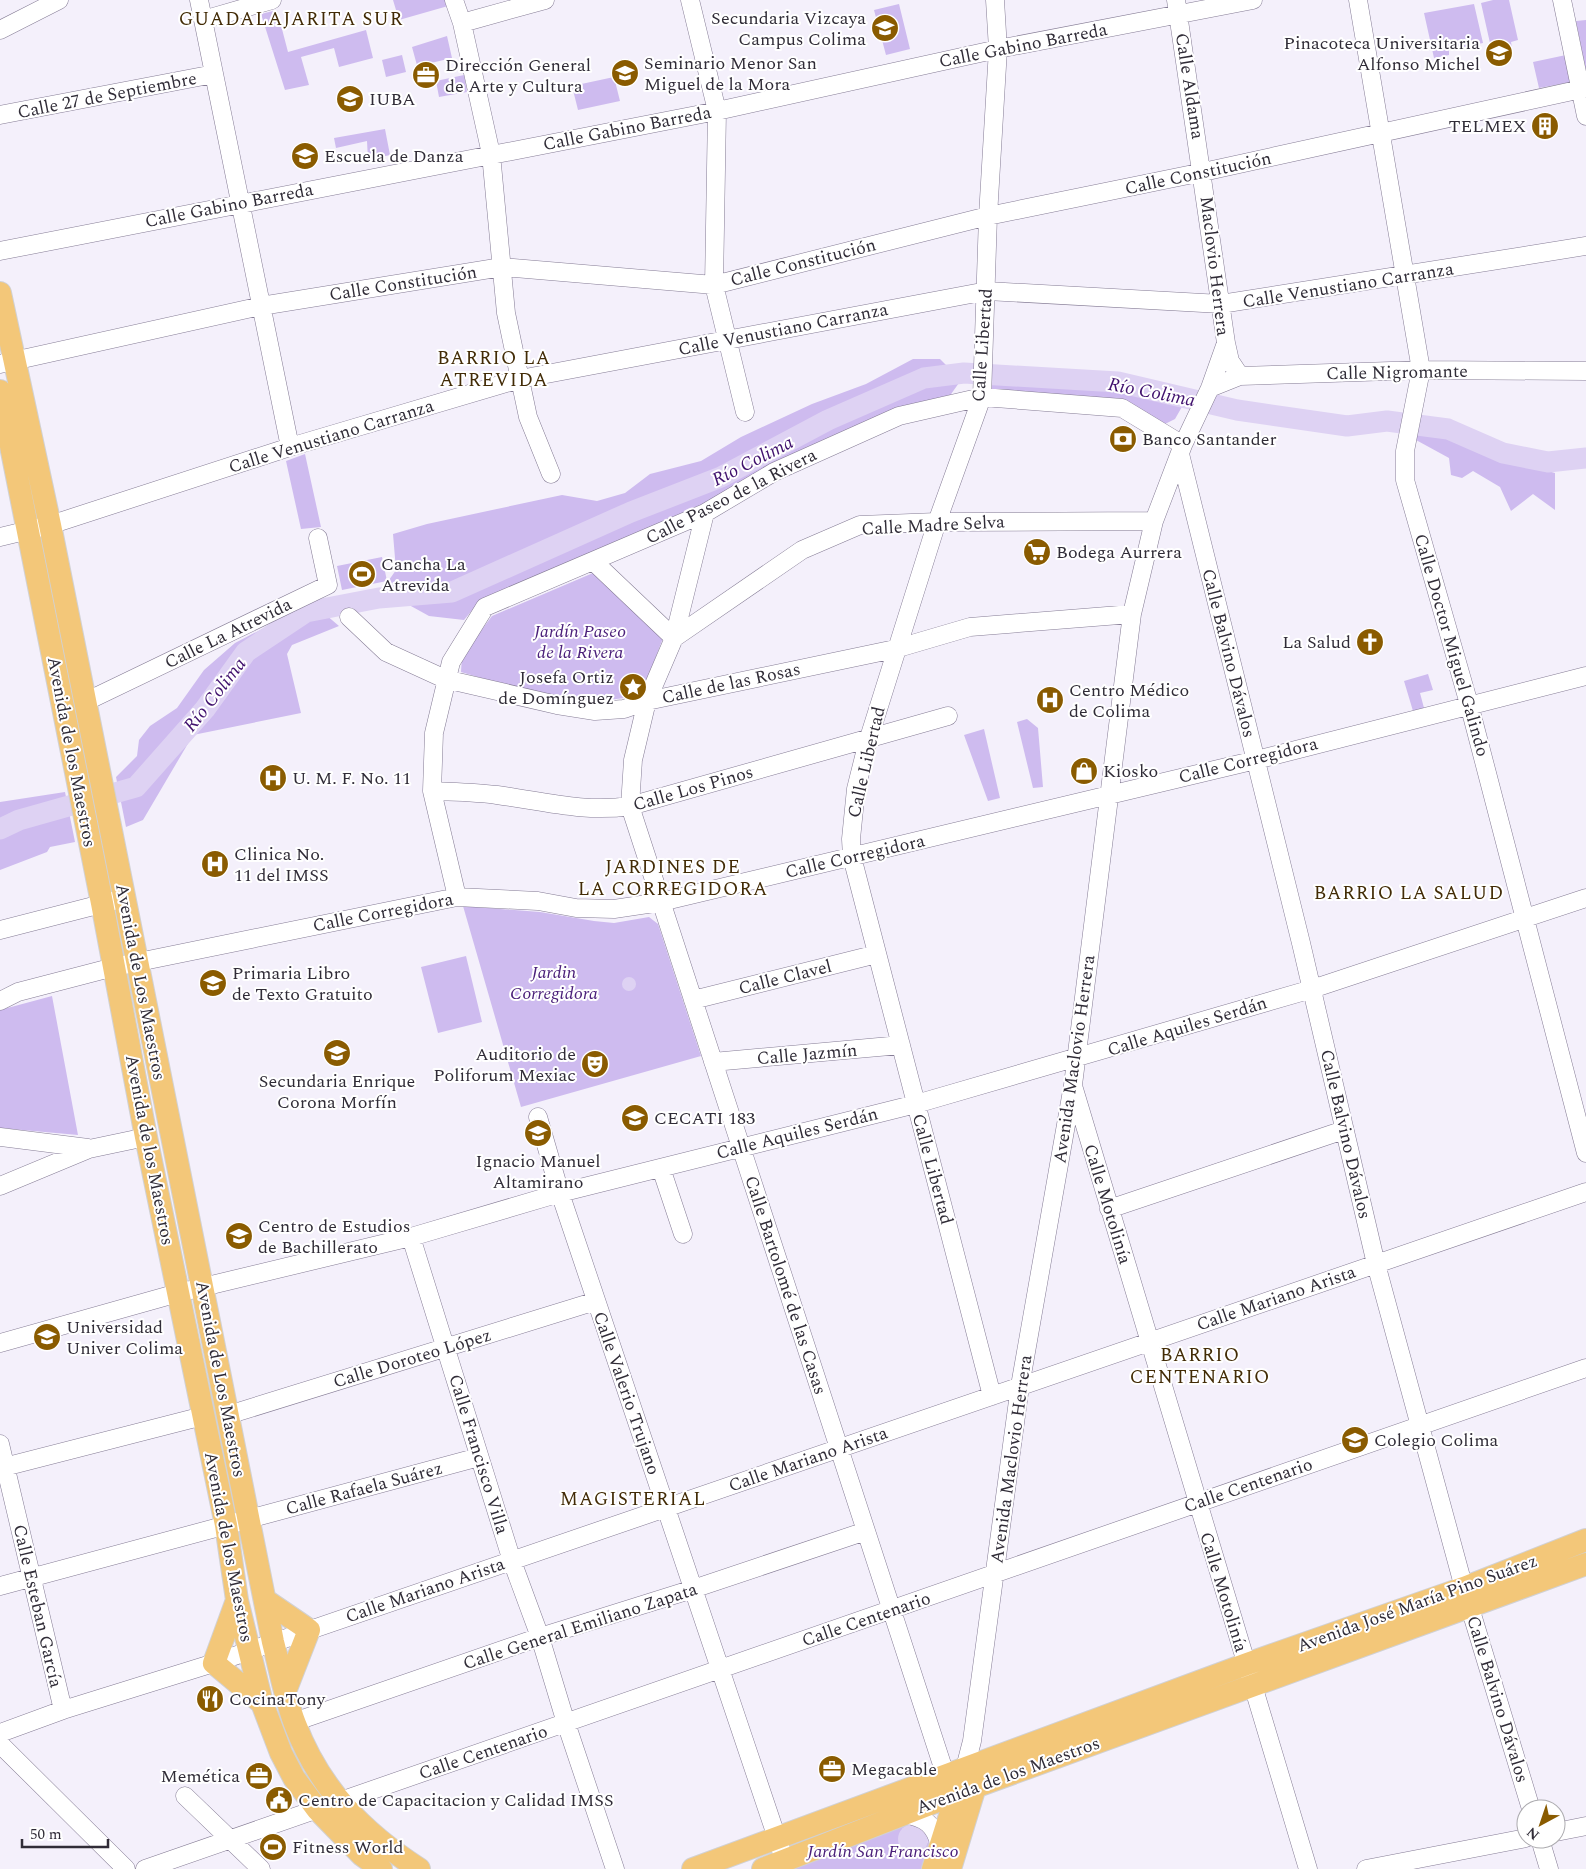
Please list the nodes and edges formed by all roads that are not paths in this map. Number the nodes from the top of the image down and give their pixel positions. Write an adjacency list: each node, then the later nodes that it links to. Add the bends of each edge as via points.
1 (59, 0): 14 (street)
2 (199, 0): 12 (street)
3 (272, 0): 12 (street)
4 (454, 0): 13 (street)
5 (545, 0): 13 (street)
6 (690, 0): 18 (street)
7 (995, 0): 15 (street, Calle Libertad)
8 (1253, 0): 11 (street, Calle Gabino Barreda)
9 (1358, 0): 21 (street, Calle Doctor Miguel Galindo)
10 (1562, 0): 17 (street)
11 (1178, 8): 15 (street, Calle Gabino Barreda); 23 (street, Calle Aldama)
12 (203, 20): 16 (street)
13 (462, 23): 22 (street)
14 (0, 30)
15 (998, 48): 18 (street, Calle Gabino Barreda); 25 (street, Calle Libertad)
16 (214, 74): 19 (street, Calle 27 de Septiembre); 24 (street)
17 (1583, 88): 20 (street); 21 (street, Calle Constitución)
18 (716, 111): 22 (street, Calle Gabino Barreda); 30 (street)
19 (0, 115)
20 (1586, 116)
21 (1382, 132): 23 (street, Calle Constitución); 29 (street, Calle Doctor Miguel Galindo)
22 (492, 154): 24 (street, Calle Gabino Barreda); 28 (street)
23 (1203, 172): 25 (street, Calle Constitución); 33 (street, Maclovio Herrera)
24 (240, 203): 27 (street, Calle Gabino Barreda); 34 (street)
25 (988, 216): 30 (street, Calle Constitución); 31 (street, Calle Libertad)
26 (1586, 246): 29 (street, Calle Venustiano Carranza)
27 (0, 251)
28 (502, 267): 30 (street, Calle Constitución); 34 (street, Calle Constitución); 41 (street, via 506,313)
29 (1405, 276): 33 (street, Calle Venustiano Carranza); 38 (street, Calle Doctor Miguel Galindo)
30 (714, 285): 35 (street)
31 (987, 291): 33 (street, Calle Venustiano Carranza); 35 (street, Calle Venustiano Carranza); 45 (street, Calle Libertad)
32 (0, 293): 37 (main road, Avenida de los Maestros)
33 (1221, 304): 36 (street, Maclovio Herrera)
34 (262, 306): 37 (street, Calle Constitución); 48 (street)
35 (727, 340): 41 (street, Calle Venustiano Carranza); 46 (street)
36 (1226, 343): 40 (street, via 1230,362); 43 (street, Maclovio Herrera)
37 (7, 363): 42 (street); 53 (main road, Avenida de los Maestros)
38 (1421, 370): 39 (street, Calle Nigromante); 40 (street, Calle Nigromante); 65 (street, Calle Doctor Miguel Galindo, via 1405,451 1405,480)
39 (1586, 371)
40 (1240, 376): 43 (street, Calle Nigromante)
41 (520, 379): 48 (street, Calle Venustiano Carranza); 49 (street, via 528,418)
42 (0, 387)
43 (1210, 388): 47 (street, Avenida Maclovio Herrera)
44 (0, 392): 53 (main road, Avenida de los Maestros)
45 (982, 396): 47 (street, Calle Paseo de la Rivera, via 1122,408); 50 (street, Calle Paseo de la Rivera, via 899,416 774,472); 52 (street, Calle Libertad)
46 (745, 412)
47 (1184, 445): 51 (street, Avenida Maclovio Herrera); 68 (street, Calle Balvino Dávalos)
48 (290, 447): 53 (street, Calle Venustiano Carranza)
49 (551, 474)
50 (705, 514): 56 (street, Calle Paseo de la Rivera); 59 (street, Calle Bartolomé de las Casas)
51 (1154, 521): 52 (street, Calle Madre Selva); 57 (street, Avenida Maclovio Herrera)
52 (936, 522): 59 (street, Calle Madre Selva, via 860,525 802,550); 60 (street, Calle Libertad)
53 (39, 528): 54 (street, Calle Venustiano Carranza); 64 (main road, Avenida de los Maestros); 78 (main road, Avenida de los Maestros, via 79,788)
54 (0, 537)
55 (318, 538): 64 (street, Calle La Atrevida, via 328,585)
56 (594, 561): 59 (street); 62 (street, Calle Paseo de la Rivera, via 485,607 451,662)
57 (1132, 614): 60 (street, Calle de las Rosas, via 970,627); 70 (street, Avenida Maclovio Herrera)
58 (348, 617): 62 (street, Calle de las Rosas, via 386,652)
59 (674, 638): 63 (street, Calle Bartolomé de las Casas)
60 (895, 649): 63 (street, Calle de las Rosas); 67 (street, Calle Libertad)
61 (1586, 676): 65 (street, Calle Corregidora)
62 (446, 679): 63 (street, Calle de las Rosas, via 595,711); 69 (street, Calle Paseo de la Rivera, via 434,733)
63 (648, 701): 71 (street, Calle Bartolomé de las Casas, via 633,760)
64 (85, 702): 72 (main road, Avenida de los Maestros)
65 (1469, 704): 68 (street, Calle Corregidora); 79 (street, Calle Doctor Miguel Galindo)
66 (948, 716): 67 (street, Calle Los Pinos)
67 (868, 741): 71 (street, Calle Los Pinos); 73 (street, Calle Libertad, via 856,789)
68 (1256, 760): 70 (street, Calle Corregidora); 83 (street, Calle Balvino Dávalos)
69 (432, 791): 71 (street, Calle Los Pinos, via 496,794 559,806 608,810); 74 (street, Calle Paseo de la Rivera)
70 (1109, 794): 73 (street, Calle Corregidora); 87 (street, Avenida Maclovio Herrera)
71 (630, 806): 77 (street, Calle Bartolomé de las Casas)
72 (113, 841): 76 (main road, Avenida de Los Maestros)
73 (852, 857): 77 (street, Calle Corregidora); 81 (street, Calle Libertad)
74 (457, 896): 77 (street, Calle Corregidora, via 538,901 576,908 614,909); 82 (street, Calle Corregidora)
75 (1586, 898): 79 (street, Calle Aquiles Serdán)
76 (124, 899): 78 (street); 82 (main road, Avenida de Los Maestros)
77 (661, 902): 84 (street, Calle Bartolomé de las Casas)
78 (102, 903): 80 (street); 82 (main road, Avenida de los Maestros)
79 (1525, 919): 83 (street, Calle Aquiles Serdán); 97 (street, Calle Doctor Miguel Galindo)
80 (0, 930)
81 (877, 954): 84 (street, Calle Clavel); 86 (street, Calle Libertad)
82 (125, 965): 85 (street, Calle Corregidora, via 18,992); 93 (main road, Avenida de los Maestros); 106 (main road, Avenida de Los Maestros)
83 (1312, 989): 87 (street, Calle Aquiles Serdán); 92 (street, Calle Balvino Dávalos)
84 (693, 1000): 88 (street, Calle Bartolomé de las Casas)
85 (0, 1001)
86 (901, 1045): 88 (street, Calle Jazmín); 90 (street, Calle Libertad)
87 (1075, 1059): 89 (street, Avenida Maclovio Herrera); 90 (street, Calle Aquiles Serdán)
88 (713, 1062): 95 (street, Calle Bartolomé de las Casas)
89 (1073, 1085): 102 (street, Calle Motolinía); 113 (street, Avenida Maclovio Herrera)
90 (916, 1104): 95 (street, Calle Aquiles Serdán); 114 (street, Calle Libertad)
91 (538, 1117): 101 (street, Calle Valerio Trujano)
92 (1344, 1130): 102 (street); 105 (street, Calle Balvino Dávalos)
93 (146, 1137): 96 (street); 107 (main road, Avenida de los Maestros)
94 (0, 1138): 96 (street)
95 (741, 1146): 98 (street, Calle Aquiles Serdán); 119 (street, Calle Bartolomé de las Casas)
96 (89, 1148): 99 (street)
97 (1586, 1152)
98 (661, 1168): 101 (street, Calle Aquiles Serdán); 103 (street)
99 (0, 1186)
100 (1586, 1192): 105 (street, Calle Mariano Arista)
101 (560, 1193): 104 (street, Calle Aquiles Serdán); 108 (street, Calle Valerio Trujano)
102 (1109, 1209): 109 (street, Calle Motolinía)
103 (683, 1234)
104 (411, 1237): 106 (street, Calle Aquiles Serdán); 111 (street, Calle Francisco Villa)
105 (1376, 1264): 109 (street, Calle Mariano Arista); 117 (street, Calle Balvino Dávalos)
106 (203, 1286): 107 (street, Calle Aquiles Serdán); 115 (main road, Avenida de Los Maestros)
107 (178, 1293): 110 (street, Calle Aquiles Serdán); 116 (main road, Avenida de los Maestros)
108 (596, 1301): 111 (street, Calle Doroteo López); 123 (street, Calle Valerio Trujano)
109 (1149, 1342): 113 (street, Calle Mariano Arista); 122 (street, Calle Motolinía)
110 (0, 1343)
111 (446, 1347): 115 (street, Calle Doroteo López); 120 (street, Calle Francisco Villa)
112 (1586, 1368): 117 (street, Calle Centenario)
113 (1020, 1386): 114 (street, Calle Mariano Arista); 130 (street, Avenida Maclovio Herrera, via 1017,1426)
114 (992, 1396): 119 (street, Calle Mariano Arista)
115 (228, 1415): 124 (main road, Avenida de Los Maestros)
116 (202, 1416): 121 (street); 125 (main road, Avenida de los Maestros)
117 (1420, 1426): 122 (street, Calle Centenario); 134 (street, Calle Balvino Dávalos)
118 (0, 1444): 121 (street, Calle Esteban García)
119 (839, 1448): 123 (street, Calle Mariano Arista); 126 (street, Calle Bartolomé de las Casas)
120 (479, 1457): 124 (street, Calle Rafaela Suárez); 128 (street, Calle Francisco Villa)
121 (3, 1468): 131 (street, Calle Esteban García)
122 (1197, 1503): 130 (street, Calle Centenario); 144 (street, Calle Motolinía)
123 (666, 1508): 128 (street, Calle Mariano Arista); 133 (street, Calle Valerio Trujano)
124 (249, 1519): 125 (street, Calle Rafaela Suárez); 136 (main road, Avenida de Los Maestros)
125 (226, 1525): 131 (street); 135 (main road, Avenida de los Maestros)
126 (866, 1530): 133 (street, Calle General Emiliano Zapata); 137 (street, Calle Bartolomé de las Casas)
127 (1586, 1540): 134 (main road, Avenida José María Pino Suárez)
128 (512, 1560): 138 (street, Calle Mariano Arista); 139 (street, Calle Francisco Villa)
129 (1586, 1564): 134 (main road, Avenida José María Pino Suárez)
130 (994, 1574): 137 (street, Calle Centenario); 152 (street, Avenida Maclovio Herrera, via 972,1741)
131 (31, 1578): 132 (street); 147 (street, Calle Esteban García)
132 (0, 1586)
133 (693, 1589): 139 (street, Calle General Emiliano Zapata); 143 (street, Calle Valerio Trujano)
134 (1467, 1597): 144 (main road, Avenida José María Pino Suárez); 154 (street, Calle Balvino Dávalos)
135 (237, 1600): 141 (main road, Avenida de los Maestros); 142 (main road)
136 (265, 1600): 138 (main road); 140 (main road, Avenida de Los Maestros)
137 (892, 1609): 143 (street, Calle Centenario); 152 (street, Calle Bartolomé de las Casas)
138 (309, 1630): 140 (street, Calle Mariano Arista); 145 (main road)
139 (540, 1637): 148 (street, Calle General Emiliano Zapata); 149 (street, Calle Francisco Villa)
140 (273, 1642): 141 (street, Calle Mariano Arista); 145 (main road, Avenida de Los Maestros)
141 (250, 1651): 142 (street, Calle Mariano Arista); 146 (main road, Avenida de los Maestros)
142 (214, 1663): 146 (main road); 147 (street, Calle Mariano Arista)
143 (720, 1669): 149 (street, Calle Centenario); 160 (street, Calle Valerio Trujano)
144 (1250, 1674): 152 (main road, Avenida de los Maestros); 176 (street, Calle Motolinía)
145 (286, 1689): 148 (main road, Avenida de Los Maestros)
146 (262, 1703): 156 (main road, Avenida de los Maestros, via 294,1778)
147 (63, 1710): 150 (street, Calle Mariano Arista)
148 (294, 1722): 155 (main road, Avenida de Los Maestros, via 317,1772)
149 (566, 1723): 155 (street, Calle Centenario); 171 (street, Calle Francisco Villa)
150 (0, 1733)
151 (0, 1744): 166 (street)
152 (963, 1780): 157 (main road, Avenida de los Maestros); 160 (main road, Avenida de los Maestros); 163 (main road); 175 (main road)
153 (184, 1796): 161 (street)
154 (1528, 1799)
155 (340, 1802): 156 (street, Calle Centenario); 170 (main road, Avenida de Los Maestros, via 365,1829)
156 (317, 1809): 161 (street, Calle Centenario); 169 (main road, Avenida de los Maestros, via 362,1855)
157 (904, 1814): 163 (street, via 934,1826); 165 (main road, Avenida de los Maestros)
158 (1586, 1826): 159 (street)
159 (1566, 1830)
160 (777, 1838): 165 (street, Calle Valerio Trujano); 172 (main road)
161 (231, 1839): 167 (street, Calle Centenario); 168 (street)
162 (1516, 1840): 177 (street)
163 (940, 1846): 174 (main road)
164 (1543, 1849): 178 (street)
165 (785, 1861): 173 (main road, Avenida de los Maestros)
166 (126, 1869)
167 (145, 1869)
168 (261, 1869)
169 (381, 1869)
170 (419, 1869)
171 (615, 1869)
172 (693, 1869)
173 (763, 1869)
174 (933, 1869)
175 (950, 1869)
176 (1308, 1869)
177 (1366, 1869)
178 (1548, 1869)

